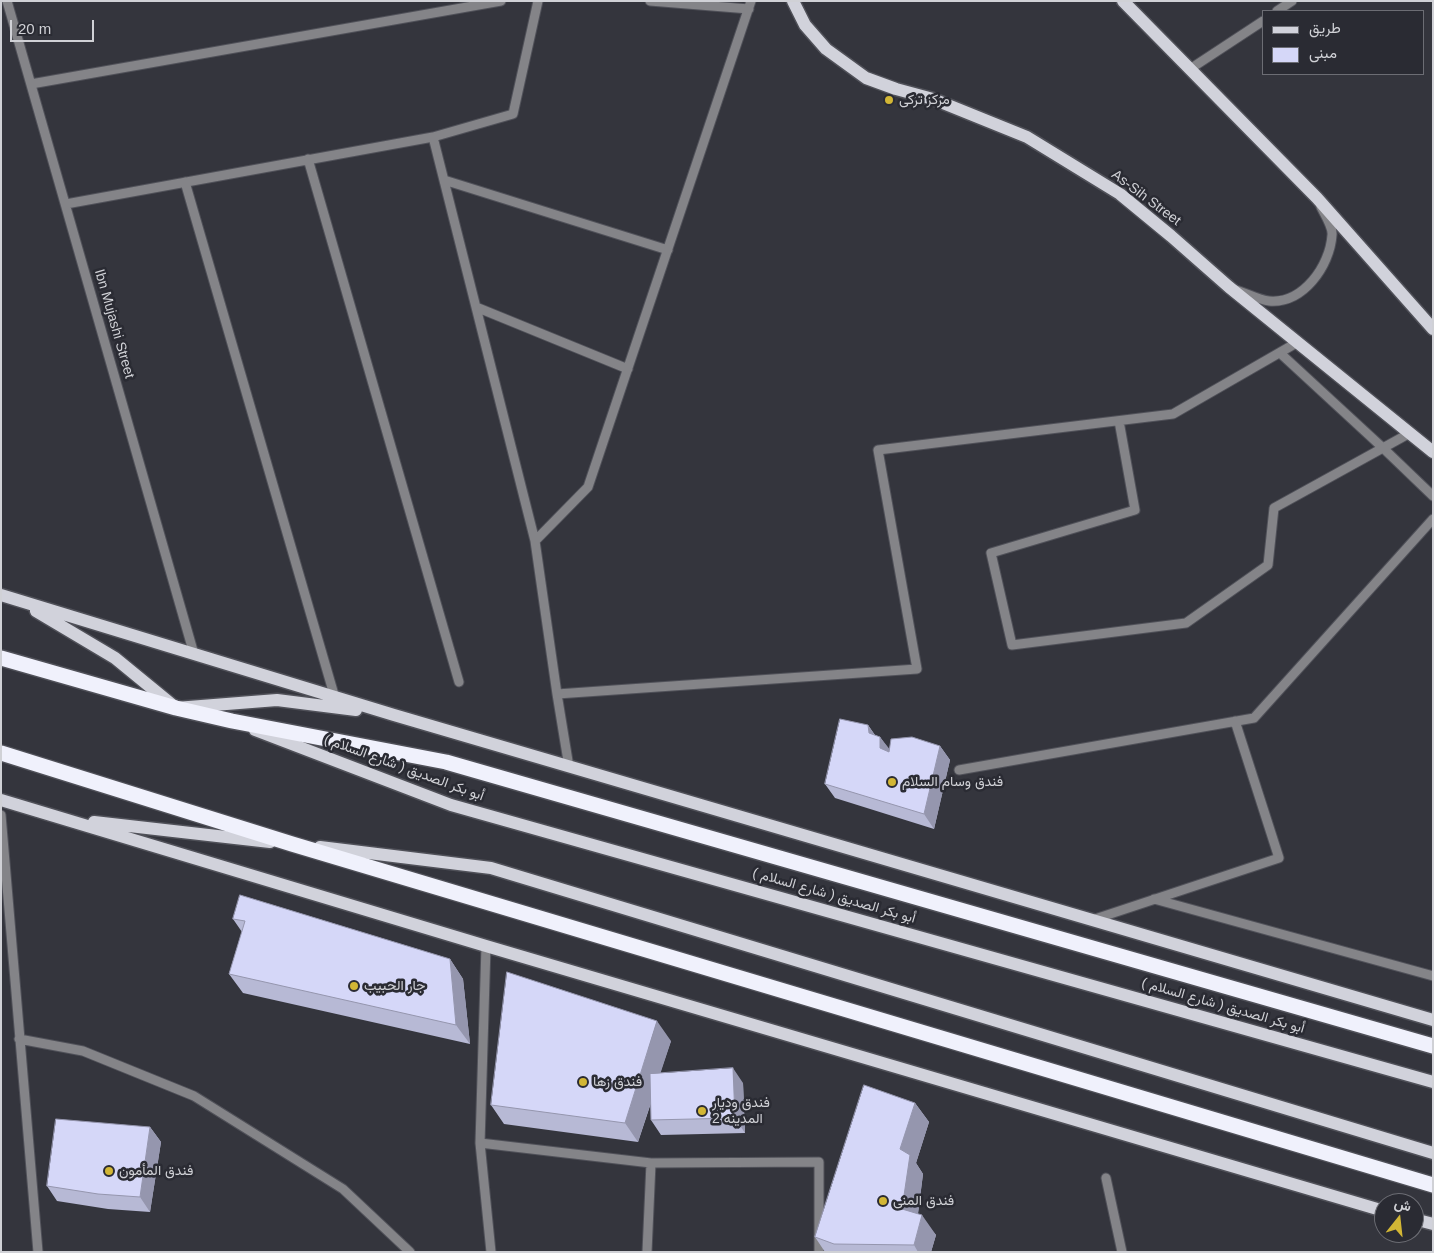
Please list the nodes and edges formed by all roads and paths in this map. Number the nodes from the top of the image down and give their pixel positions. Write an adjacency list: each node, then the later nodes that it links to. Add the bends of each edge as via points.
1 (8, 1): 12 (street, Ibn Mujashi Street)
2 (501, 1): 12 (street)
3 (538, 1): 13 (street, via 512,114)
4 (650, 1): 8 (street)
5 (794, 1): 20 (main road, As-Sih Street, via 805,25 826,49 866,78 933,99 1026,137 1120,194)
6 (1123, 1): 11 (main road)
7 (1292, 1): 9 (street)
8 (750, 5): 19 (street)
9 (1278, 10)
10 (1262, 22): 11 (street)
11 (1190, 69): 17 (main road)
12 (31, 84): 18 (street, Ibn Mujashi Street)
13 (433, 137): 14 (street); 15 (street)
14 (308, 160): 16 (street); 37 (street)
15 (444, 180): 19 (street); 21 (street)
16 (185, 182): 18 (street); 39 (street)
17 (1317, 198): 20 (street, via 1333,233 1328,259 1313,281 1288,300 1268,301); 22 (main road)
18 (66, 204): 35 (street, Ibn Mujashi Street)
19 (668, 250): 25 (street)
20 (1229, 287): 23 (main road, As-Sih Street)
21 (476, 307): 25 (street); 32 (street)
22 (1433, 329)
23 (1298, 342): 24 (street); 27 (main road, As-Sih Street)
24 (1280, 353): 26 (street, via 1174,414); 28 (street)
25 (628, 369): 32 (street, via 588,487)
26 (1119, 421): 28 (street, via 1135,510 991,553 1012,645 1186,623 1268,565 1274,508); 38 (street, via 878,450 917,669)
27 (1410, 433): 28 (street); 29 (main road, As-Sih Street)
28 (1383, 448): 30 (street)
29 (1433, 452)
30 (1433, 496)
31 (1433, 519): 43 (street, via 1254,718)
32 (535, 540): 38 (street)
33 (1, 595): 34 (main road)
34 (20, 601): 35 (main road); 40 (main road, via 116,658)
35 (194, 654): 39 (main road)
36 (1, 658): 40 (highway, ( شارع السلام ) أبو بكر الصديق)
37 (459, 682)
38 (558, 694): 45 (street)
39 (335, 698): 41 (main road)
40 (176, 708): 41 (main road, via 277,700); 42 (highway, ( شارع السلام ) أبو بكر الصديق)
41 (394, 715): 45 (main road)
42 (232, 721): 57 (highway, ( شارع السلام ) أبو بكر الصديق, via 446,762); 58 (main road, ( شارع السلام ) أبو بكر الصديق, via 451,805)
43 (1235, 722): 46 (street); 51 (street, via 1279,858)
44 (1, 753): 50 (highway)
45 (569, 767): 52 (main road)
46 (959, 770)
47 (1, 800): 49 (main road)
48 (1, 815): 56 (street)
49 (62, 818): 50 (main road); 53 (main road)
50 (292, 844): 60 (main road, via 491,868); 63 (highway)
51 (1154, 899): 52 (street); 54 (street)
52 (1090, 920): 55 (main road)
53 (486, 946): 59 (street); 64 (main road)
54 (1433, 976)
55 (1433, 1020)
56 (19, 1039): 65 (street); 66 (street, via 83,1051 194,1096 343,1189)
57 (1433, 1046)
58 (1433, 1082)
59 (480, 1143): 61 (street); 67 (street)
60 (1433, 1153)
61 (651, 1163): 68 (street); 69 (street, via 818,1162)
62 (1106, 1178): 70 (street)
63 (1433, 1185)
64 (1374, 1207)
65 (38, 1252)
66 (410, 1252)
67 (491, 1252)
68 (648, 1252)
69 (819, 1252)
70 (1122, 1252)

